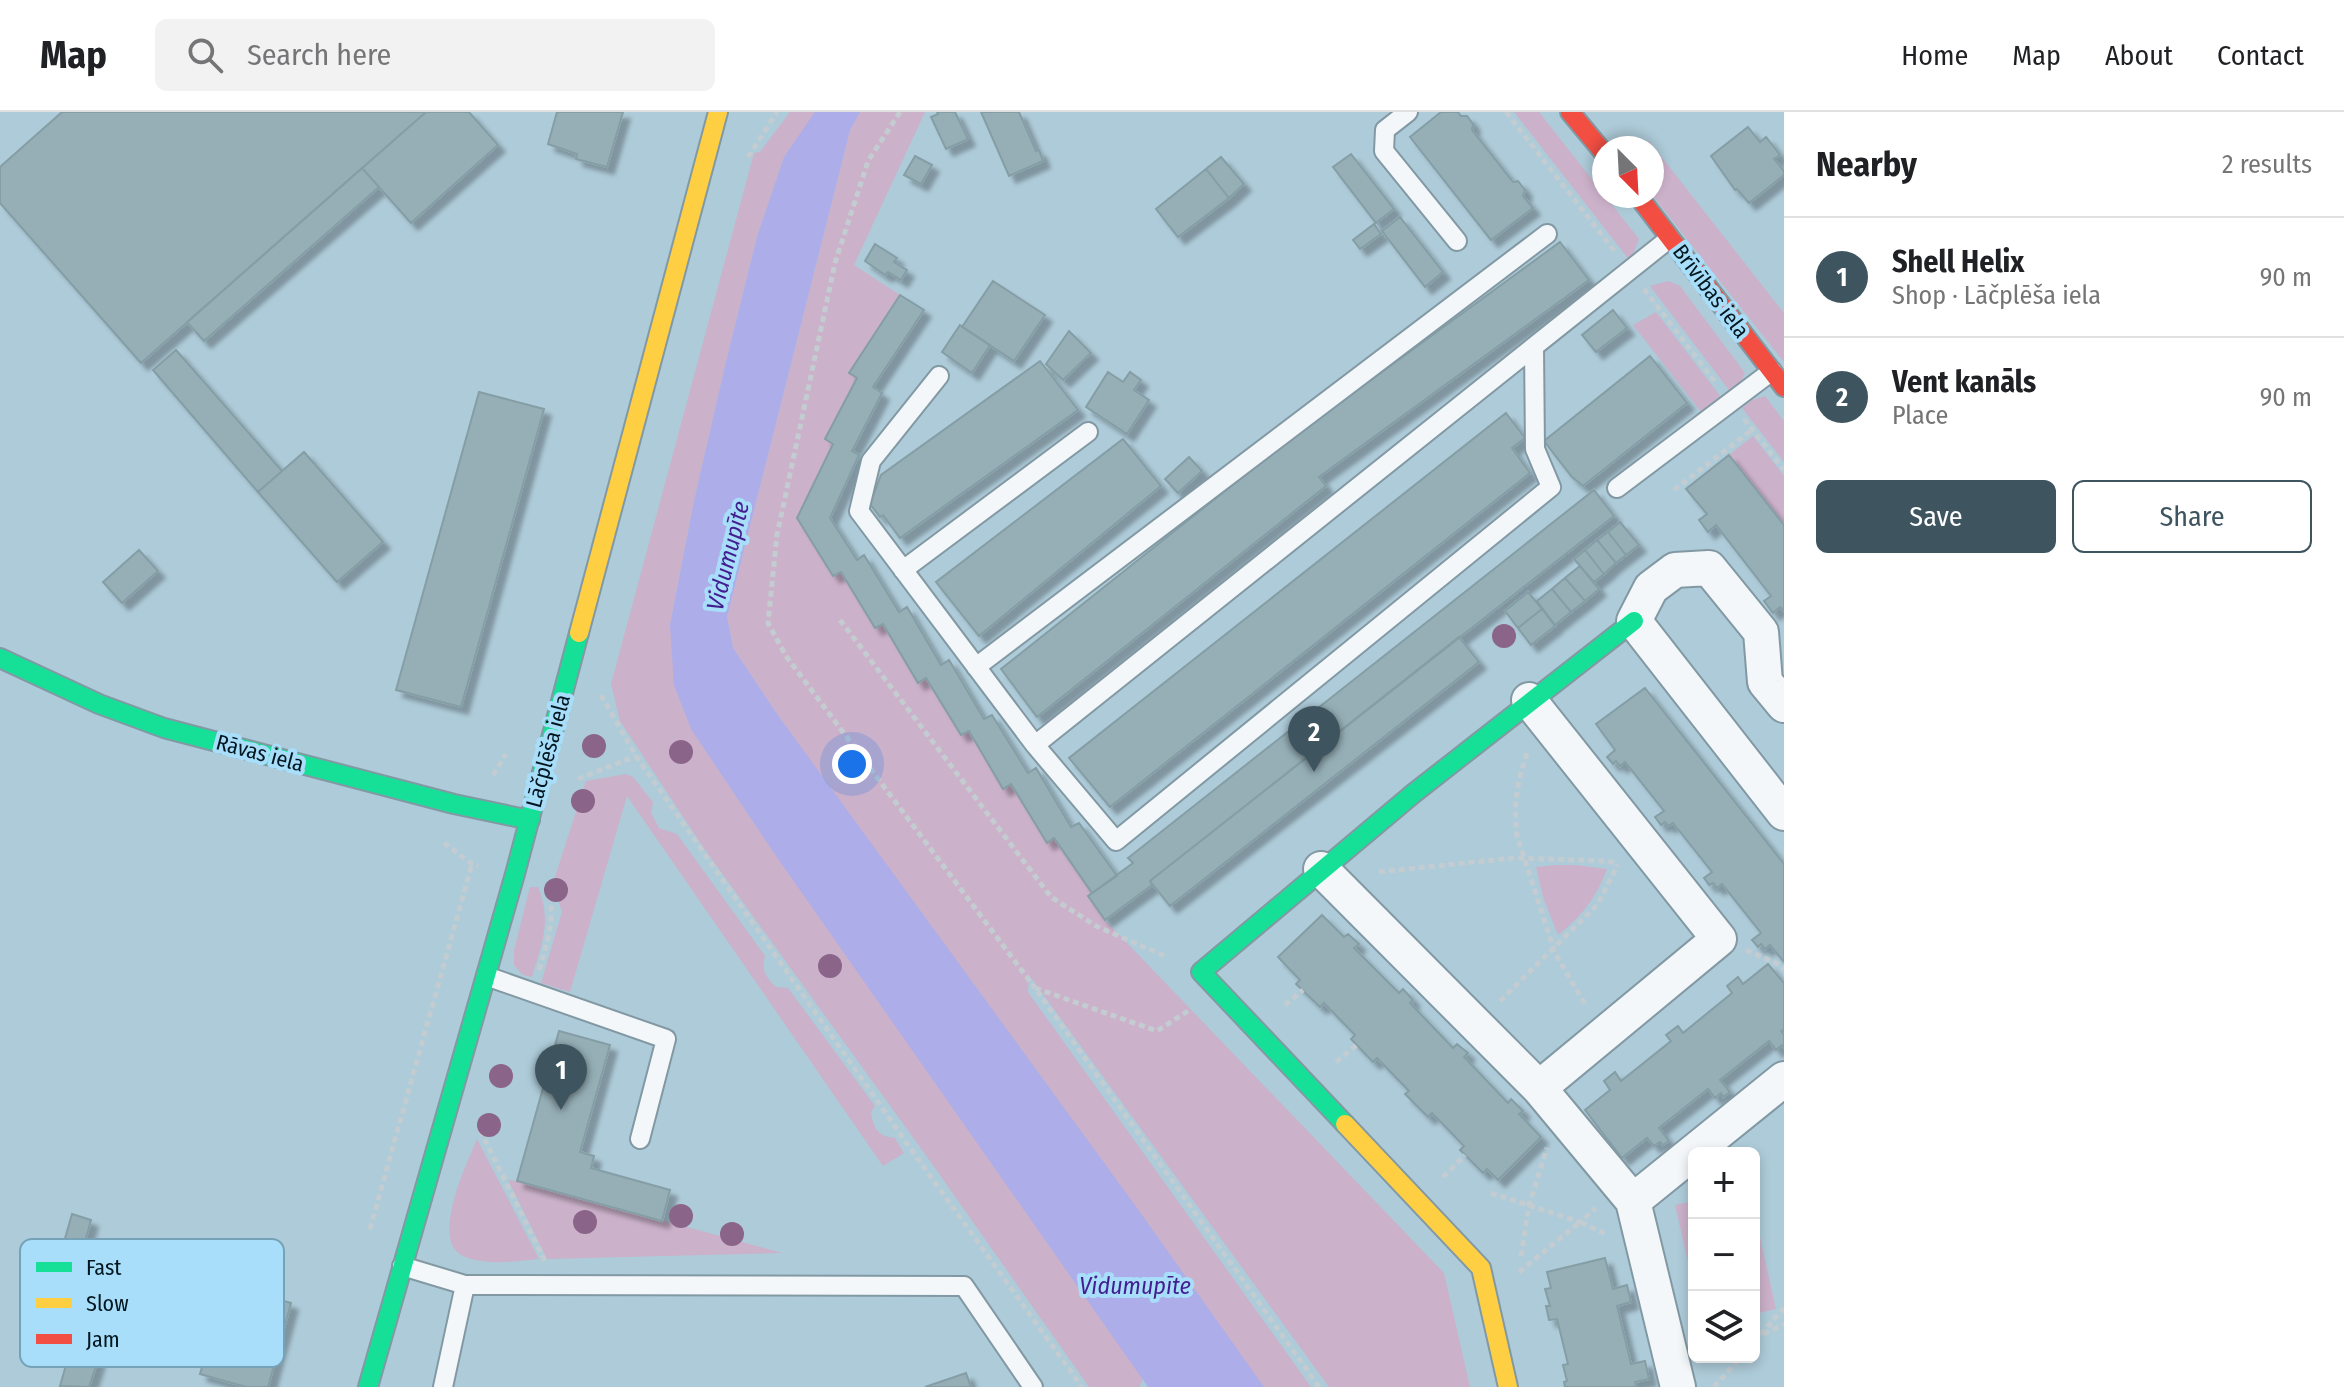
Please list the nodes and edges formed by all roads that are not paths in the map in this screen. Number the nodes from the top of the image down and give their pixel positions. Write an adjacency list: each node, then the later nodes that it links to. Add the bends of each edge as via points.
1 (718, 112): 23 (street, Lāčplēša iela)
2 (1408, 112): 8 (lane, via 1385,130 1384,151)
3 (1570, 112): 4 (street)
4 (1592, 139)
5 (1647, 208): 7 (street, Brīvības iela)
6 (1547, 234): 18 (lane)
7 (1670, 238): 9 (lane); 10 (street, Brīvības iela)
8 (1457, 241)
9 (1534, 347): 21 (lane); 21 (lane, via 1535,449 1551,487 1116,841)
10 (1772, 371): 12 (street, Brīvības iela); 14 (lane)
11 (939, 376): 15 (lane, via 871,461 859,511)
12 (1784, 387)
13 (1088, 432): 15 (lane)
14 (1617, 488)
15 (903, 570): 18 (lane)
16 (1634, 621): 19 (street, via 1651,588 1675,570 1709,568 1761,632 1765,682); 20 (street); 22 (street)
17 (0, 658): 23 (street, Rāvas iela, via 164,728)
18 (976, 667): 21 (lane)
19 (1784, 705)
20 (1535, 707): 24 (street); 27 (street, via 1719,939 1605,1034)
21 (1035, 745)
22 (1784, 813)
23 (530, 820): 25 (street, Lāčplēša iela)
24 (1325, 873): 27 (street); 35 (street, via 1201,972 1481,1268)
25 (486, 976): 28 (lane, via 666,1039); 30 (street, Lāčplēša iela)
26 (1784, 1079): 29 (street)
27 (1548, 1100): 29 (street)
28 (640, 1139)
29 (1633, 1201): 36 (street)
30 (402, 1266): 31 (lane); 32 (street, Lāčplēša iela)
31 (465, 1285): 33 (lane); 34 (lane, via 964,1286)
32 (368, 1387)
33 (443, 1387)
34 (1033, 1387)
35 (1508, 1387)
36 (1678, 1387)

